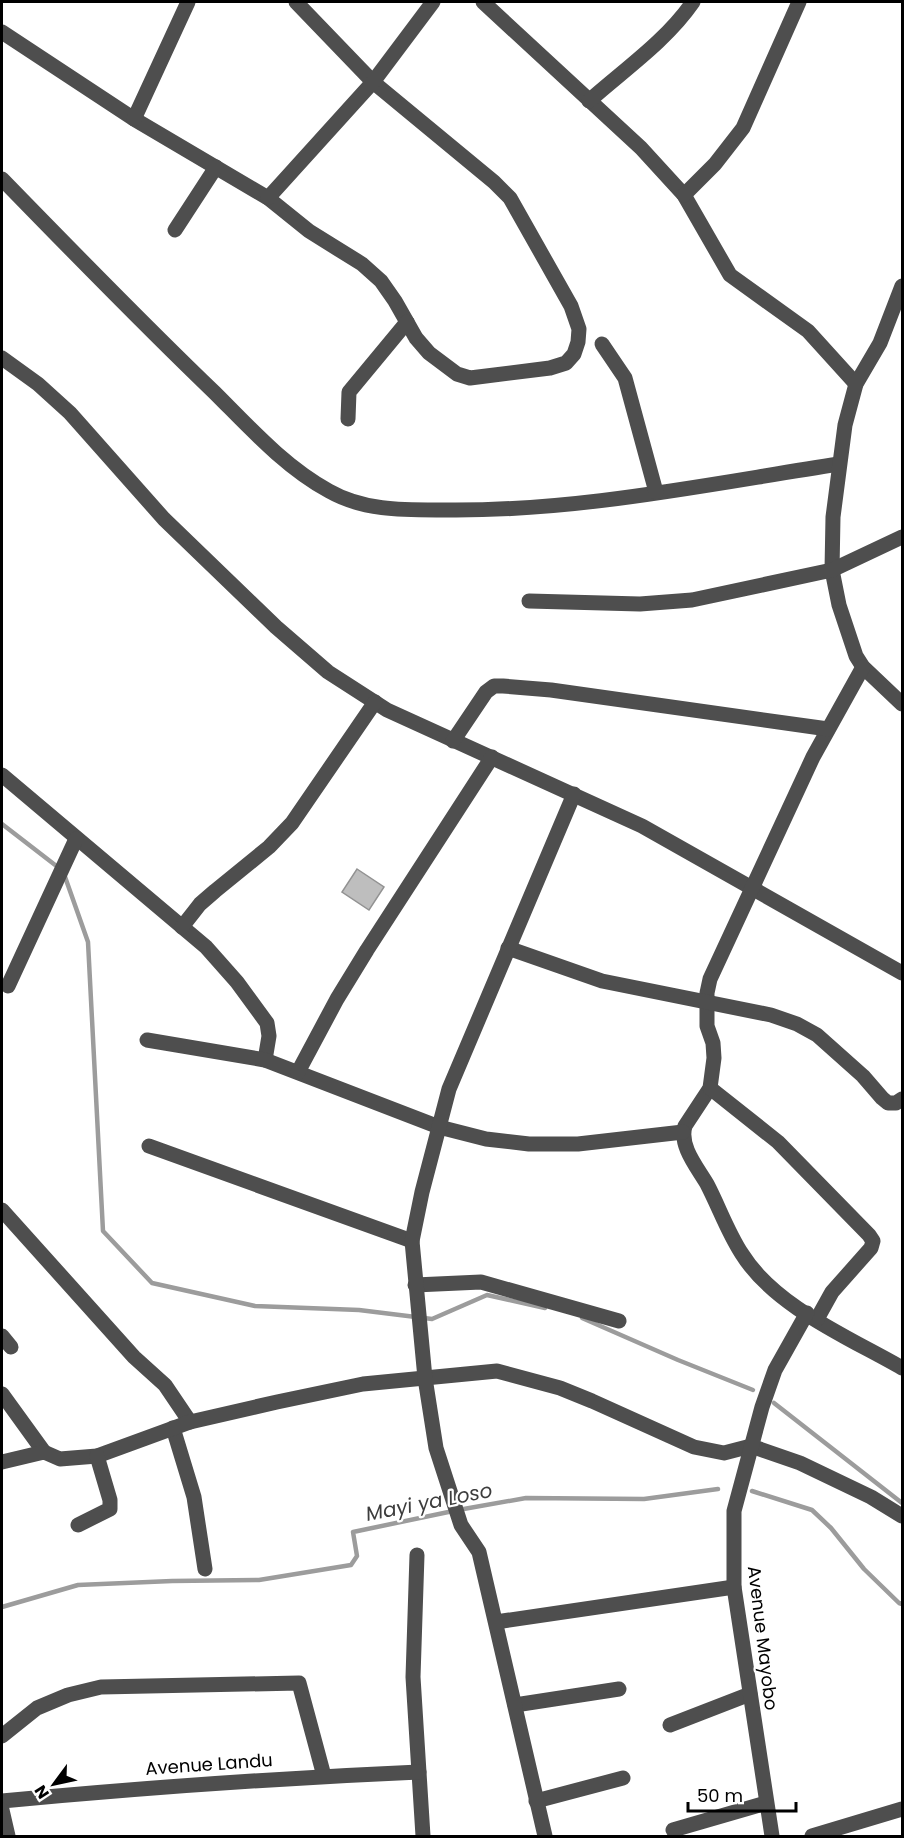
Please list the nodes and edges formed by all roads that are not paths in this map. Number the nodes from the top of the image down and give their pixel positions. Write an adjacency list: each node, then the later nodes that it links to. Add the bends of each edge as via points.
1 (188, 2): 10 (street)
2 (296, 2): 8 (street)
3 (433, 2): 8 (street)
4 (483, 2): 9 (street)
5 (693, 2): 9 (street, via 661,40)
6 (800, 2): 13 (street, via 743,128)
7 (2, 32): 10 (street)
8 (373, 82): 14 (street); 17 (street, via 510,198 571,306 579,329 578,342 574,354 558,366 470,378 457,374 429,353)
9 (589, 101): 13 (street, via 641,148)
10 (134, 119): 11 (street)
11 (216, 167): 14 (street); 15 (street)
12 (2, 179): 23 (street, via 262,439 330,492 386,509 483,511 581,504)
13 (684, 195): 20 (street, via 730,274 808,331)
14 (268, 198): 17 (street, via 381,280)
15 (175, 230)
16 (903, 286): 20 (street, via 880,343)
17 (407, 322): 21 (street, via 349,392)
18 (602, 344): 23 (street, via 625,378)
19 (2, 358): 28 (street, via 70,413 164,519 276,627 328,672)
20 (856, 384): 22 (street, via 844,425)
21 (348, 419)
22 (839, 464): 23 (street); 25 (street)
23 (656, 492)
24 (903, 537): 25 (street)
25 (832, 570): 26 (street, via 692,600 620,604); 27 (street, via 847,633)
26 (529, 601)
27 (863, 667): 29 (street); 30 (street)
28 (375, 702): 31 (street); 37 (street, via 292,824 200,904)
29 (903, 704)
30 (828, 729): 31 (street, via 551,690 494,686); 36 (street)
31 (453, 741): 32 (street)
32 (492, 757): 34 (street); 44 (street, via 367,950)
33 (2, 775): 35 (street)
34 (574, 794): 36 (street, via 642,826); 38 (street)
35 (76, 839): 37 (street); 40 (street)
36 (753, 888): 39 (street); 41 (street, via 710,979)
37 (182, 927): 43 (street, via 237,982 267,1023)
38 (508, 948): 41 (street, via 602,981); 47 (street, via 449,1089)
39 (903, 973)
40 (8, 986)
41 (707, 1004): 45 (street, via 714,1058); 46 (street, via 771,1015 808,1029 837,1051 888,1103)
42 (147, 1040): 43 (street)
43 (265, 1060): 44 (street)
44 (298, 1072): 47 (street)
45 (710, 1088): 48 (street); 53 (street, Avenue Mayobo, via 778,1142 873,1241)
46 (903, 1099)
47 (439, 1127): 48 (street, via 486,1139 529,1144 578,1144); 51 (street)
48 (683, 1132): 53 (street, via 684,1142 742,1254 772,1291)
49 (150, 1146): 51 (street)
50 (2, 1210): 58 (street, via 134,1357 165,1384)
51 (412, 1241): 52 (street)
52 (415, 1285): 54 (street, via 481,1282); 56 (street)
53 (812, 1316): 55 (street); 60 (street, Avenue Mayobo, via 775,1370)
54 (620, 1321)
55 (903, 1368)
56 (425, 1378): 58 (street, via 363,1384); 60 (street, via 497,1371 560,1388 694,1448 724,1453); 69 (street, via 436,1448 461,1525 479,1552)
57 (2, 1394): 61 (street)
58 (190, 1422): 59 (street)
59 (173, 1428): 62 (street); 67 (street, via 194,1497)
60 (751, 1446): 64 (street, via 800,1463); 68 (street, Avenue Mayobo, via 734,1511)
61 (44, 1452): 62 (street, via 60,1459); 63 (street)
62 (97, 1456): 65 (street, via 110,1509)
63 (2, 1462)
64 (903, 1516)
65 (78, 1525)
66 (417, 1555): 75 (street, via 413,1677)
67 (205, 1569)
68 (734, 1587): 69 (street); 71 (street, Avenue Mayobo)
69 (496, 1622): 72 (street)
70 (619, 1689): 72 (street)
71 (750, 1694): 73 (street); 80 (street, Avenue Mayobo)
72 (515, 1705): 79 (street)
73 (670, 1725)
74 (2, 1736): 76 (street, via 37,1708 101,1687 299,1683)
75 (419, 1772): 76 (street, Avenue Landu); 85 (street)
76 (324, 1776): 78 (street, Avenue Landu)
77 (623, 1779): 79 (street)
78 (2, 1801)
79 (536, 1801): 86 (street)
80 (766, 1803): 83 (street); 87 (street, Avenue Mayobo)
81 (903, 1809): 88 (street)
82 (2, 1810): 84 (street)
83 (673, 1830)
84 (8, 1836)
85 (423, 1836)
86 (545, 1836)
87 (772, 1836)
88 (812, 1836)

